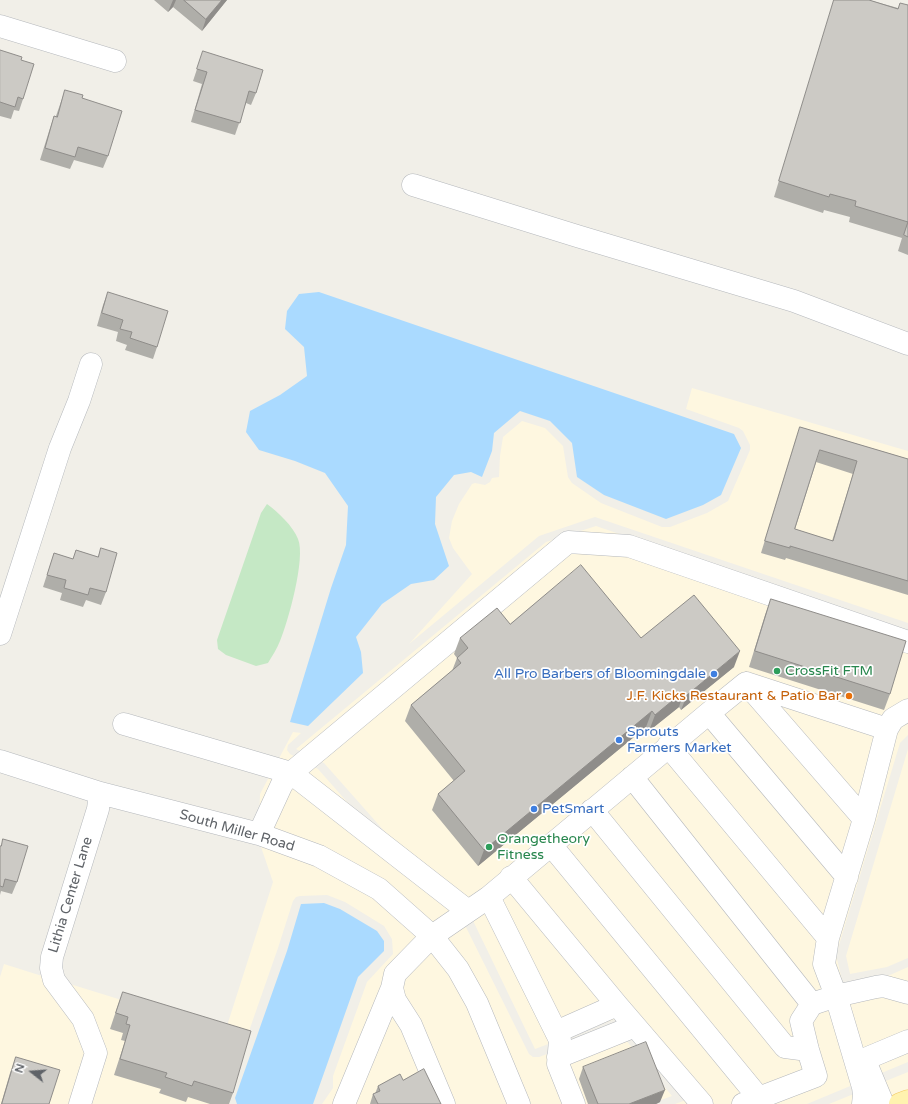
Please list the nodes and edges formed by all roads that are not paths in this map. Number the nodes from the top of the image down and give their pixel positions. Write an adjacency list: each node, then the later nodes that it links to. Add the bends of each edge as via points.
1 (0, 26): 2 (street)
2 (115, 61)
3 (413, 185): 4 (street, via 794,301)
4 (908, 344)
5 (91, 364): 6 (street, via 60,448)
6 (0, 634)
7 (908, 642): 15 (street, via 629,546 568,542)
8 (746, 683): 10 (street); 12 (street); 19 (street)
9 (908, 710): 12 (street, via 893,719)
10 (709, 713): 13 (street); 23 (street)
11 (124, 724): 15 (street)
12 (887, 729): 19 (street)
13 (668, 746): 16 (street); 27 (street)
14 (0, 761): 17 (street, South Miller Road)
15 (291, 773): 20 (street, via 282,784); 25 (street)
16 (632, 777): 18 (street); 31 (street)
17 (100, 793): 20 (street, South Miller Road); 41 (street, Lithia Center Lane, via 98,809 52,956 51,968 54,980 83,1019 96,1053)
18 (592, 810): 21 (street); 36 (street, via 785,1047)
19 (864, 819): 23 (street)
20 (260, 834): 26 (street, South Miller Road, via 319,856 379,889)
21 (551, 844): 22 (street); 39 (street)
22 (511, 877): 24 (street); 32 (street)
23 (847, 877): 27 (street)
24 (488, 897): 25 (street); 34 (street)
25 (468, 911): 26 (street)
26 (432, 936): 28 (street, via 396,974); 44 (street, South Miller Road, via 458,969 478,1003)
27 (828, 938): 30 (street, via 824,964)
28 (392, 988): 42 (street); 43 (street, via 395,1000 411,1025)
29 (908, 993): 30 (street, via 882,986)
30 (836, 996): 31 (street); 38 (street); 47 (street, via 863,1087)
31 (812, 1004): 36 (street, via 801,1021)
32 (617, 1005): 33 (street); 34 (street)
33 (635, 1026): 37 (street); 46 (street)
34 (556, 1032): 37 (street, via 560,1040)
35 (908, 1041): 38 (street)
36 (808, 1050): 39 (street, via 816,1076)
37 (558, 1057): 45 (street, via 558,1064)
38 (865, 1059): 48 (street)
39 (751, 1101)
40 (908, 1101): 49 (main road)
41 (80, 1104)
42 (344, 1104)
43 (444, 1104)
44 (519, 1104)
45 (574, 1104)
46 (702, 1104)
47 (863, 1104)
48 (883, 1104)
49 (900, 1104)

